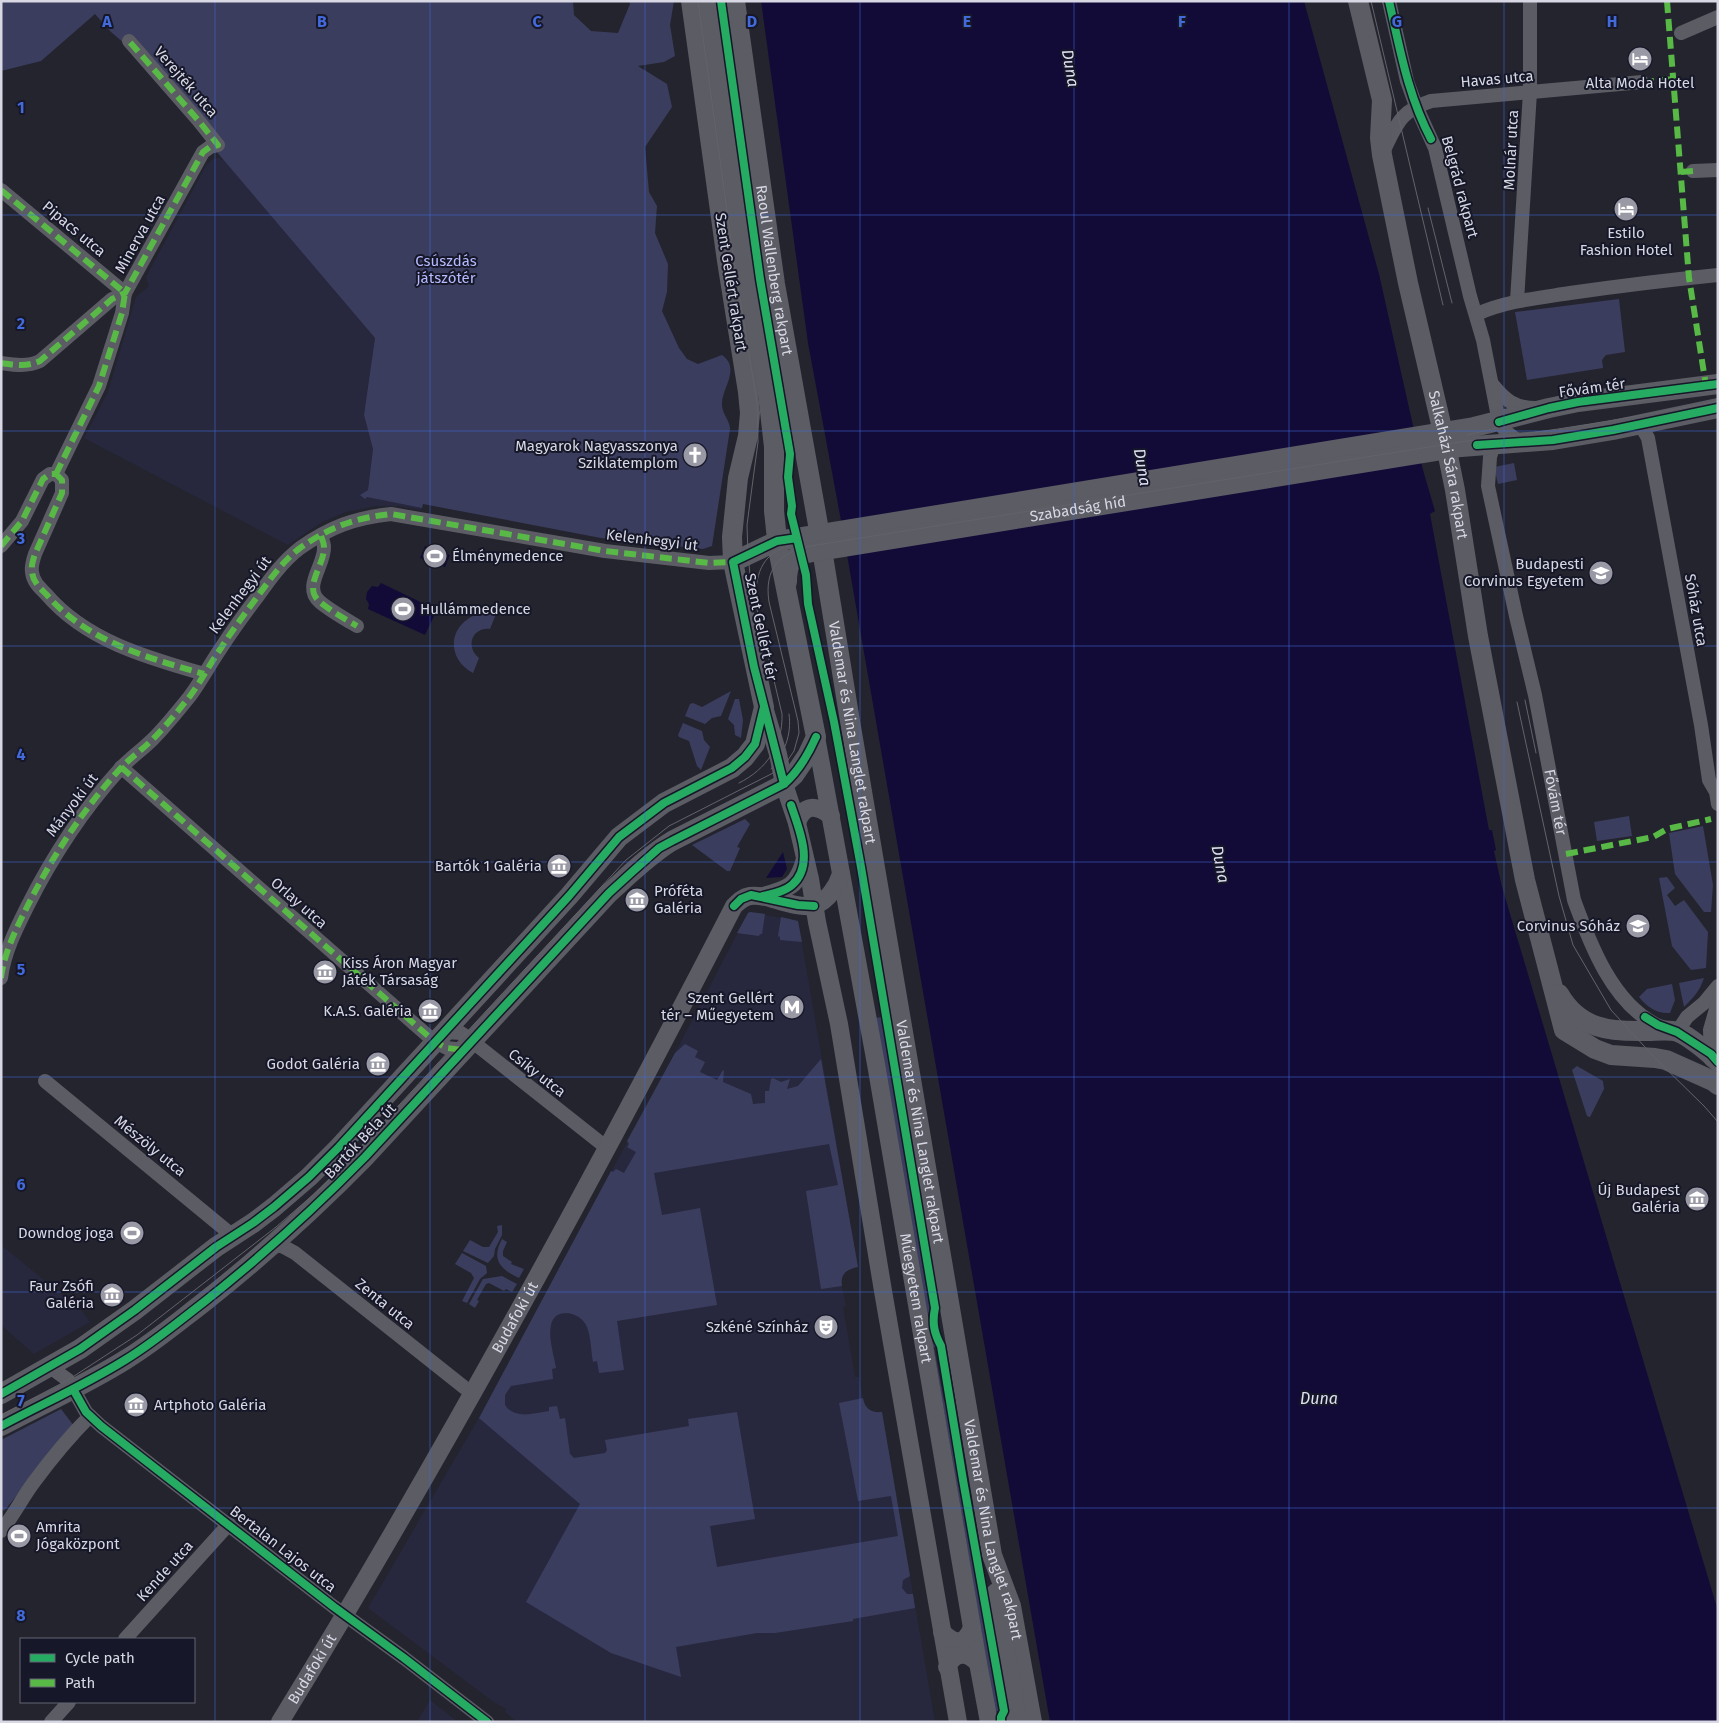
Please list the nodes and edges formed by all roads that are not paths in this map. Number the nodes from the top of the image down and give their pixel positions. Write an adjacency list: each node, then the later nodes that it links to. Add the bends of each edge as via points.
1 (691, 1): 37 (main road, Szent Gellért rakpart, via 750,413 732,524)
2 (709, 1): 34 (main road, Szent Gellért rakpart, via 745,260 768,394 774,447)
3 (735, 1): 35 (main road, Raoul Wallenberg rakpart)
4 (1358, 1): 14 (main road, Salkaházi Sára rakpart, via 1382,100)
5 (1389, 1): 12 (street, Belgrád rakpart)
6 (1530, 1): 11 (street, Molnár utca)
7 (1718, 17): 8 (street)
8 (1681, 33)
9 (129, 41): 13 (street, Verejték utca)
10 (1642, 82): 11 (street, Havas utca)
11 (1530, 92): 12 (street, Havas utca, via 1439,100); 20 (street, Molnár utca)
12 (1416, 106): 14 (street, Havas utca, via 1399,120); 21 (street, Belgrád rakpart, via 1435,148)
13 (218, 145): 19 (street, Minerva utca, via 203,152)
14 (1382, 155): 56 (main road, Salkaházi Sára rakpart, via 1455,490 1478,636 1525,880)
15 (1718, 170): 16 (street)
16 (1693, 171)
17 (1, 190): 19 (street, Pipacs utca)
18 (1718, 275): 20 (street)
19 (125, 293): 22 (street, Minerva utca, via 112,298 40,361 22,366); 32 (street, via 99,386)
20 (1517, 301): 21 (street)
21 (1477, 314): 23 (street, Belgrád rakpart)
22 (1, 363)
23 (1492, 384): 25 (street, Fővám tér, via 1509,402 1524,408); 27 (street)
24 (1718, 384): 25 (main road, Fővám tér)
25 (1550, 408): 27 (main road, Fővám tér)
26 (1718, 408): 28 (main road)
27 (1499, 422): 29 (main road, Fővám tér); 30 (street, via 1512,438)
28 (1637, 425): 30 (main road, via 1553,440); 45 (street, Sóház utca, via 1648,438 1709,780)
29 (1459, 439): 31 (main road); 35 (main road, Szabadság híd)
30 (1522, 442): 31 (main road)
31 (1494, 444): 59 (street, Fővám tér, via 1488,486 1535,695 1574,900 1600,963 1625,999 1645,1017)
32 (56, 474): 36 (street, via 43,479 22,521); 40 (street, via 62,480 62,493 34,559 34,580 70,618 92,632 153,659)
33 (321, 536): 37 (street, Kelenhegyi út, via 366,516 391,514 605,552 710,563); 39 (street, via 323,557 314,582 314,594 319,602); 40 (street, Kelenhegyi út, via 300,548 270,578)
34 (777, 542): 35 (main road, Szent Gellért tér); 37 (main road, Szent Gellért tér); 38 (main road)
35 (814, 542): 38 (main road, via 789,565); 75 (main road, Valdemar és Nina Langlet rakpart)
36 (1, 546)
37 (733, 562): 41 (main road, Szent Gellért tér)
38 (786, 587): 42 (main road)
39 (357, 626)
40 (204, 674): 43 (street, Mányoki út, via 171,720)
41 (764, 707): 44 (street, Szent Gellért tér); 48 (main road, Szent Gellért tér, via 754,744 745,757 732,768 664,803)
42 (816, 737): 44 (main road, via 799,769); 46 (street)
43 (121, 767): 55 (street, Mányoki út, via 49,863 12,938); 60 (street, Orlay utca)
44 (784, 784): 47 (street, Szent Gellért tér); 61 (main road, Bartók Béla út, via 660,848 609,893)
45 (1718, 804)
46 (831, 816): 47 (street, via 814,807 804,811); 50 (street)
47 (797, 823): 49 (street, Szent Gellért tér)
48 (634, 825): 60 (main road, Bartók Béla út)
49 (805, 858): 51 (street, Szent Gellért tér); 53 (street, via 801,873 792,886)
50 (842, 874): 52 (street); 77 (street, Műegyetem rakpart)
51 (810, 879): 52 (street, via 817,887); 54 (street, Szent Gellért tér)
52 (833, 890): 54 (street)
53 (763, 896): 54 (street); 64 (street, Budafoki út, via 746,897 734,906)
54 (814, 906): 78 (street, Műegyetem rakpart, via 839,1024)
55 (1, 978)
56 (1552, 982): 59 (main road, Salkaházi Sára rakpart, via 1572,1014 1593,1025 1629,1031); 62 (main road, Salkaházi Sára rakpart, via 1564,1030 1595,1050)
57 (1718, 986): 59 (street, via 1687,1017)
58 (1718, 1002): 62 (street, via 1710,1030)
59 (1677, 1032): 62 (main road)
60 (440, 1037): 61 (street, Csíky utca, via 461,1033); 65 (main road, Bartók Béla út, via 308,1177 274,1207)
61 (467, 1046): 64 (street, Csíky utca); 66 (main road, Bartók Béla út, via 335,1188)
62 (1715, 1071)
63 (44, 1082): 65 (street, Mészöly utca)
64 (606, 1148): 69 (street, Budafoki út)
65 (233, 1236): 67 (main road, Bartók Béla út, via 135,1310)
66 (274, 1244): 68 (main road, Bartók Béla út, via 153,1342); 69 (street, Zenta utca, via 295,1253)
67 (50, 1367): 68 (street, Bertalan Lajos utca, via 68,1380); 70 (main road, Bartók Béla út)
68 (73, 1389): 71 (street, Bertalan Lajos utca); 72 (main road, Bartók Béla út)
69 (474, 1393): 76 (street, Budafoki út)
70 (2, 1394)
71 (90, 1416): 73 (street, Bertalan Lajos utca); 74 (street, via 34,1481)
72 (1, 1426)
73 (229, 1524): 76 (street, Bertalan Lajos utca); 79 (street, Kende utca)
74 (1, 1531)
75 (992, 1555): 88 (main road); 89 (main road, Valdemar és Nina Langlet rakpart, via 1012,1606)
76 (345, 1614): 84 (street, Budafoki út); 85 (street, Bertalan Lajos utca)
77 (972, 1628): 78 (street, via 967,1638 960,1642 954,1642); 80 (street, Műegyetem rakpart)
78 (942, 1632): 81 (street, Műegyetem rakpart)
79 (126, 1638)
80 (978, 1663): 81 (street, via 967,1655 961,1655 952,1658); 87 (street, Műegyetem rakpart)
81 (947, 1667): 86 (street, Műegyetem rakpart)
82 (68, 1703): 83 (street)
83 (51, 1722)
84 (280, 1722)
85 (487, 1722)
86 (958, 1722)
87 (989, 1722)
88 (1017, 1722)
89 (1032, 1722)

